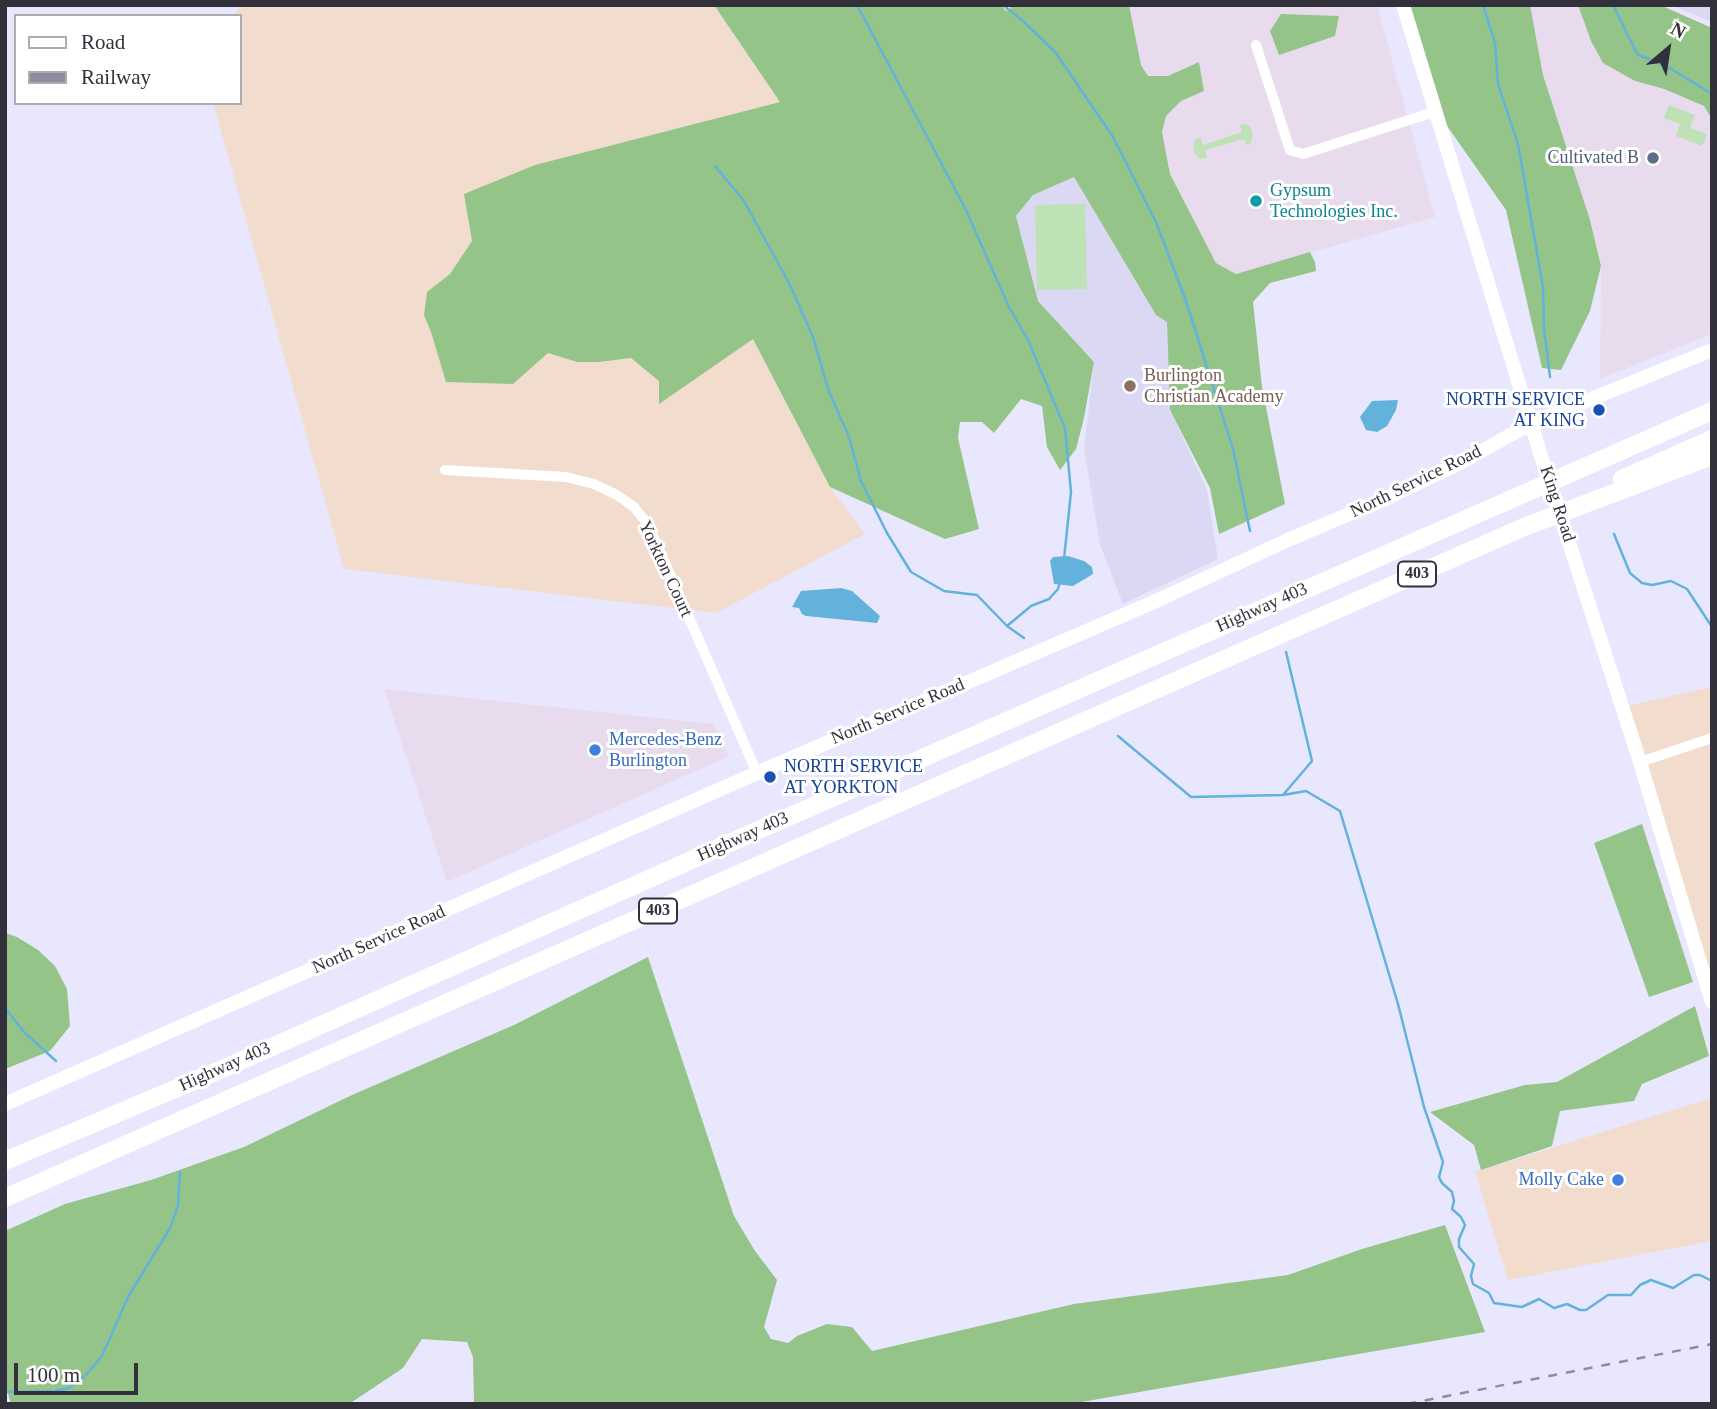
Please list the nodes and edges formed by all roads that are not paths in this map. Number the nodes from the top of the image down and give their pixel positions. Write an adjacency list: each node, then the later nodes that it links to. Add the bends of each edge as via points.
1 (1403, 5): 3 (street, King Road)
2 (1256, 45): 3 (street, via 1290,150 1303,154)
3 (1434, 112): 6 (street, King Road)
4 (1712, 350): 6 (street, North Service Road)
5 (1712, 411): 16 (highway, Highway 403 / 403, via 228,1067)
6 (1532, 423): 12 (street, King Road); 13 (street, North Service Road, via 1385,499)
7 (1712, 439): 10 (highway)
8 (1712, 456): 10 (highway, Highway 403 / 403)
9 (445, 470): 13 (street, Yorkton Court, via 566,477 594,484 634,507 655,540)
10 (1524, 527): 17 (highway, Highway 403 / 403)
11 (1712, 738): 12 (street)
12 (1640, 762): 14 (street, King Road)
13 (757, 773): 15 (street, North Service Road)
14 (1712, 1002)
15 (5, 1104)
16 (5, 1161)
17 (5, 1198)

